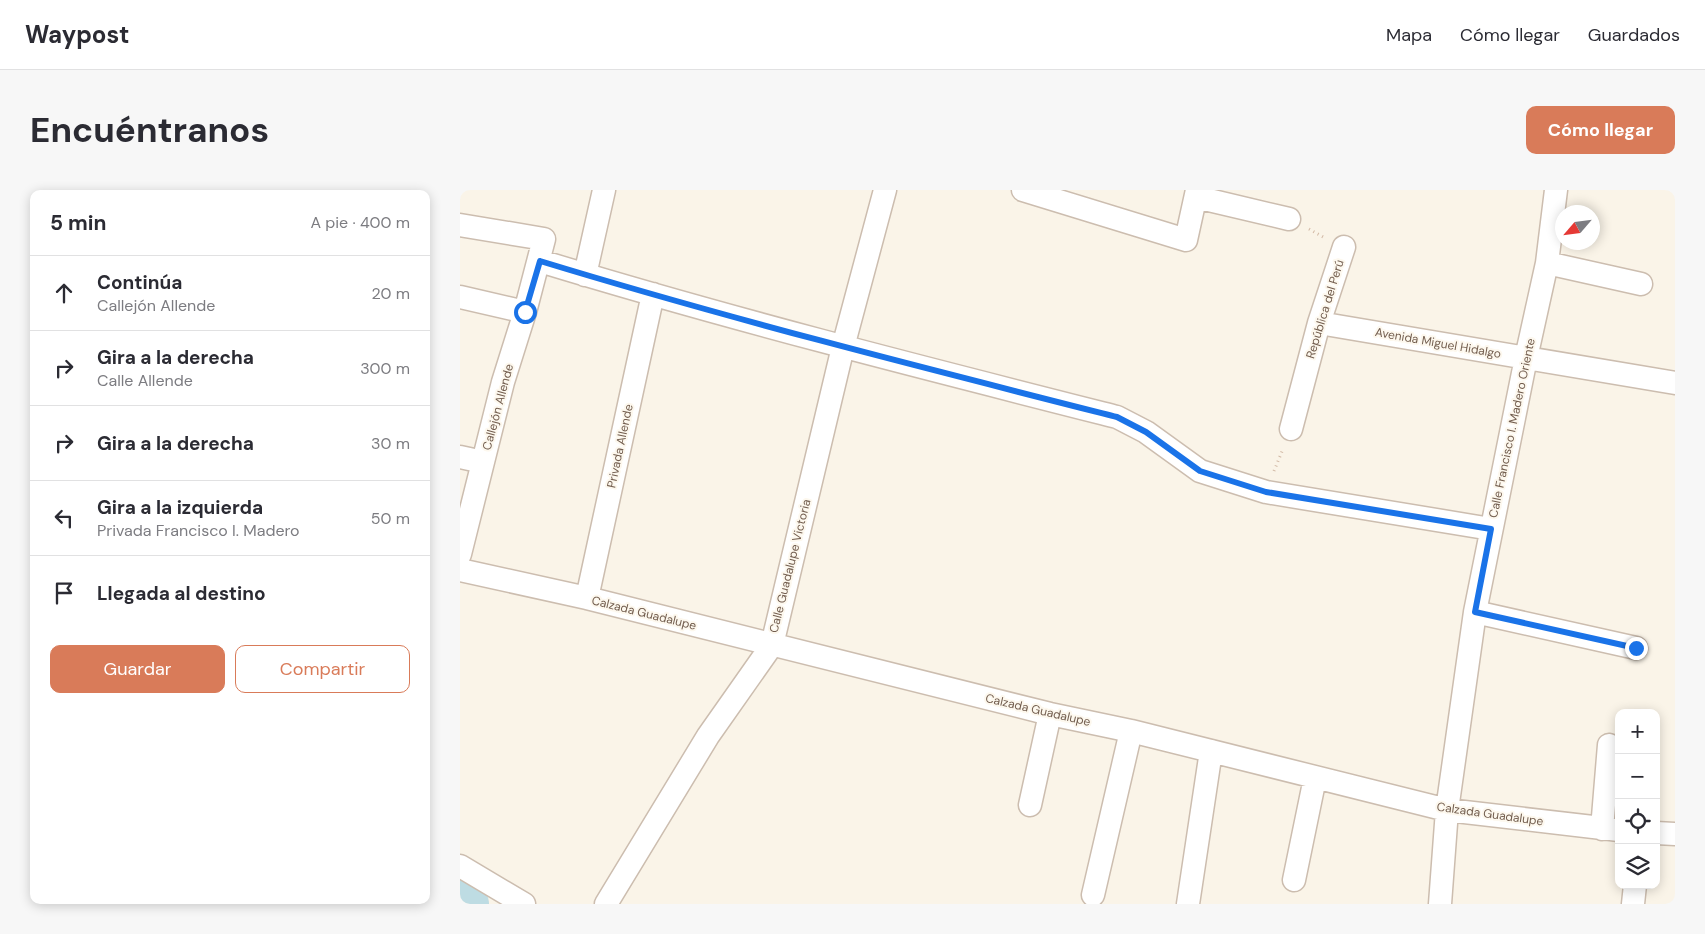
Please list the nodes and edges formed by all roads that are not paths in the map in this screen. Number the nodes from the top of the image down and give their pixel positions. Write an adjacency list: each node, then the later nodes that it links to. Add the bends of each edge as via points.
1 (604, 190): 11 (street)
2 (885, 190): 17 (street, Calle Guadalupe Victoria)
3 (1023, 190): 5 (street, via 1186,240)
4 (1556, 190): 10 (street, Calle Francisco I. Madero Oriente)
5 (1196, 194): 6 (street)
6 (1289, 219)
7 (460, 224): 9 (street, Callejón Allende, via 544,238)
8 (1344, 247): 16 (street, República del Perú)
9 (540, 261): 11 (street); 15 (street, Callejón Allende)
10 (1547, 263): 12 (street); 18 (street, Calle Francisco I. Madero Oriente)
11 (585, 275): 13 (street)
12 (1641, 284)
13 (653, 294): 17 (street); 26 (street, Privada Allende)
14 (460, 298): 15 (street)
15 (525, 312): 22 (street, Callejón Allende, via 502,382)
16 (1319, 323): 18 (street, Avenida Miguel Hidalgo); 20 (street, República del Perú)
17 (843, 347): 23 (street, via 1117,417 1146,432 1200,471 1266,492); 28 (street, Calle Guadalupe Victoria)
18 (1526, 358): 19 (street, Avenida Miguel Hidalgo); 23 (street, Calle Francisco I. Madero Oriente)
19 (1675, 383)
20 (1291, 429)
21 (460, 457): 22 (street)
22 (483, 462): 24 (street, Callejón Allende)
23 (1491, 529): 27 (street, Calle Francisco I. Madero Oriente)
24 (460, 554)
25 (460, 570): 26 (street, Calzada Guadalupe)
26 (588, 598): 28 (street, Calzada Guadalupe)
27 (1475, 612): 29 (street); 36 (street, Calle Francisco I. Madero Oriente)
28 (772, 645): 30 (street, Calzada Guadalupe); 45 (street, Calle Guadalupe Victoria, via 708,736)
29 (1636, 648)
30 (1050, 714): 31 (street, Calzada Guadalupe); 35 (street)
31 (1131, 731): 33 (street, Calzada Guadalupe); 43 (street)
32 (1609, 745): 37 (street)
33 (1211, 751): 34 (street, Calzada Guadalupe); 46 (street)
34 (1315, 778): 36 (street, Calzada Guadalupe); 41 (street)
35 (1030, 806)
36 (1447, 810): 37 (street, Calzada Guadalupe); 47 (street, Calle Francisco I. Madero Oriente)
37 (1610, 830)
38 (1660, 833): 39 (street)
39 (1675, 834)
40 (460, 866): 44 (street)
41 (1294, 880)
42 (1635, 889): 48 (street)
43 (1093, 895)
44 (524, 904)
45 (606, 904)
46 (1188, 904)
47 (1440, 904)
48 (1633, 904)

